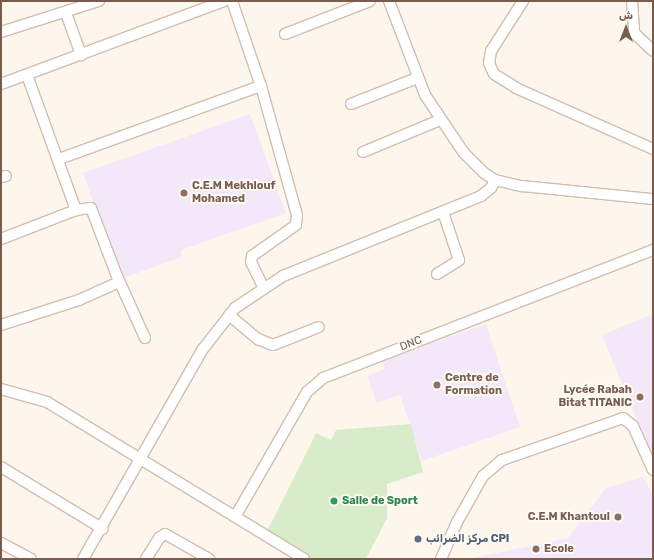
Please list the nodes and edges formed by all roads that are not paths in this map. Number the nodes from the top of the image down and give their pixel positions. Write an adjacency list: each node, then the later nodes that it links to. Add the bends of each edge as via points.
1 (99, 1): 7 (street)
2 (370, 1): 9 (street)
3 (389, 1): 13 (street)
4 (523, 1): 18 (street, via 491,51 489,63 494,74 516,88)
5 (632, 1): 10 (street, via 634,33)
6 (232, 2): 11 (street); 15 (street)
7 (66, 13): 8 (street, via 58,12); 11 (street)
8 (1, 32)
9 (286, 34)
10 (653, 51)
11 (81, 54): 12 (street)
12 (27, 75): 14 (street); 20 (street)
13 (417, 78): 16 (street); 17 (street)
14 (1, 84)
15 (261, 86): 20 (street); 29 (street, via 297,215 296,225 252,256 251,262)
16 (351, 104)
17 (440, 120): 19 (street); 21 (street, via 478,168)
18 (653, 148)
19 (363, 152)
20 (59, 159): 23 (street)
21 (495, 180): 22 (street, via 551,191); 24 (street, via 486,192)
22 (653, 199)
23 (76, 210): 25 (street); 28 (street, via 88,207 94,210)
24 (443, 212): 27 (street, via 459,260); 29 (street, via 283,276)
25 (1, 238)
26 (653, 250): 38 (street, DNC, via 323,378 307,392)
27 (437, 274)
28 (119, 282): 31 (street, via 79,300); 33 (street)
29 (263, 287): 30 (street)
30 (229, 315): 32 (street, via 258,339 273,345); 35 (street, via 203,349)
31 (1, 325)
32 (319, 327)
33 (145, 338)
34 (1, 389): 35 (street, via 47,402)
35 (141, 461): 38 (street); 39 (street)
36 (1, 467): 39 (street)
37 (653, 470): 46 (street, via 633,426 623,418 502,460 483,476 457,522)
38 (235, 517): 45 (street)
39 (103, 529): 42 (street)
40 (1, 543): 41 (street)
41 (31, 559)
42 (83, 559)
43 (146, 559): 44 (street, via 159,538 165,534)
44 (209, 559)
45 (304, 559)
46 (441, 559)

